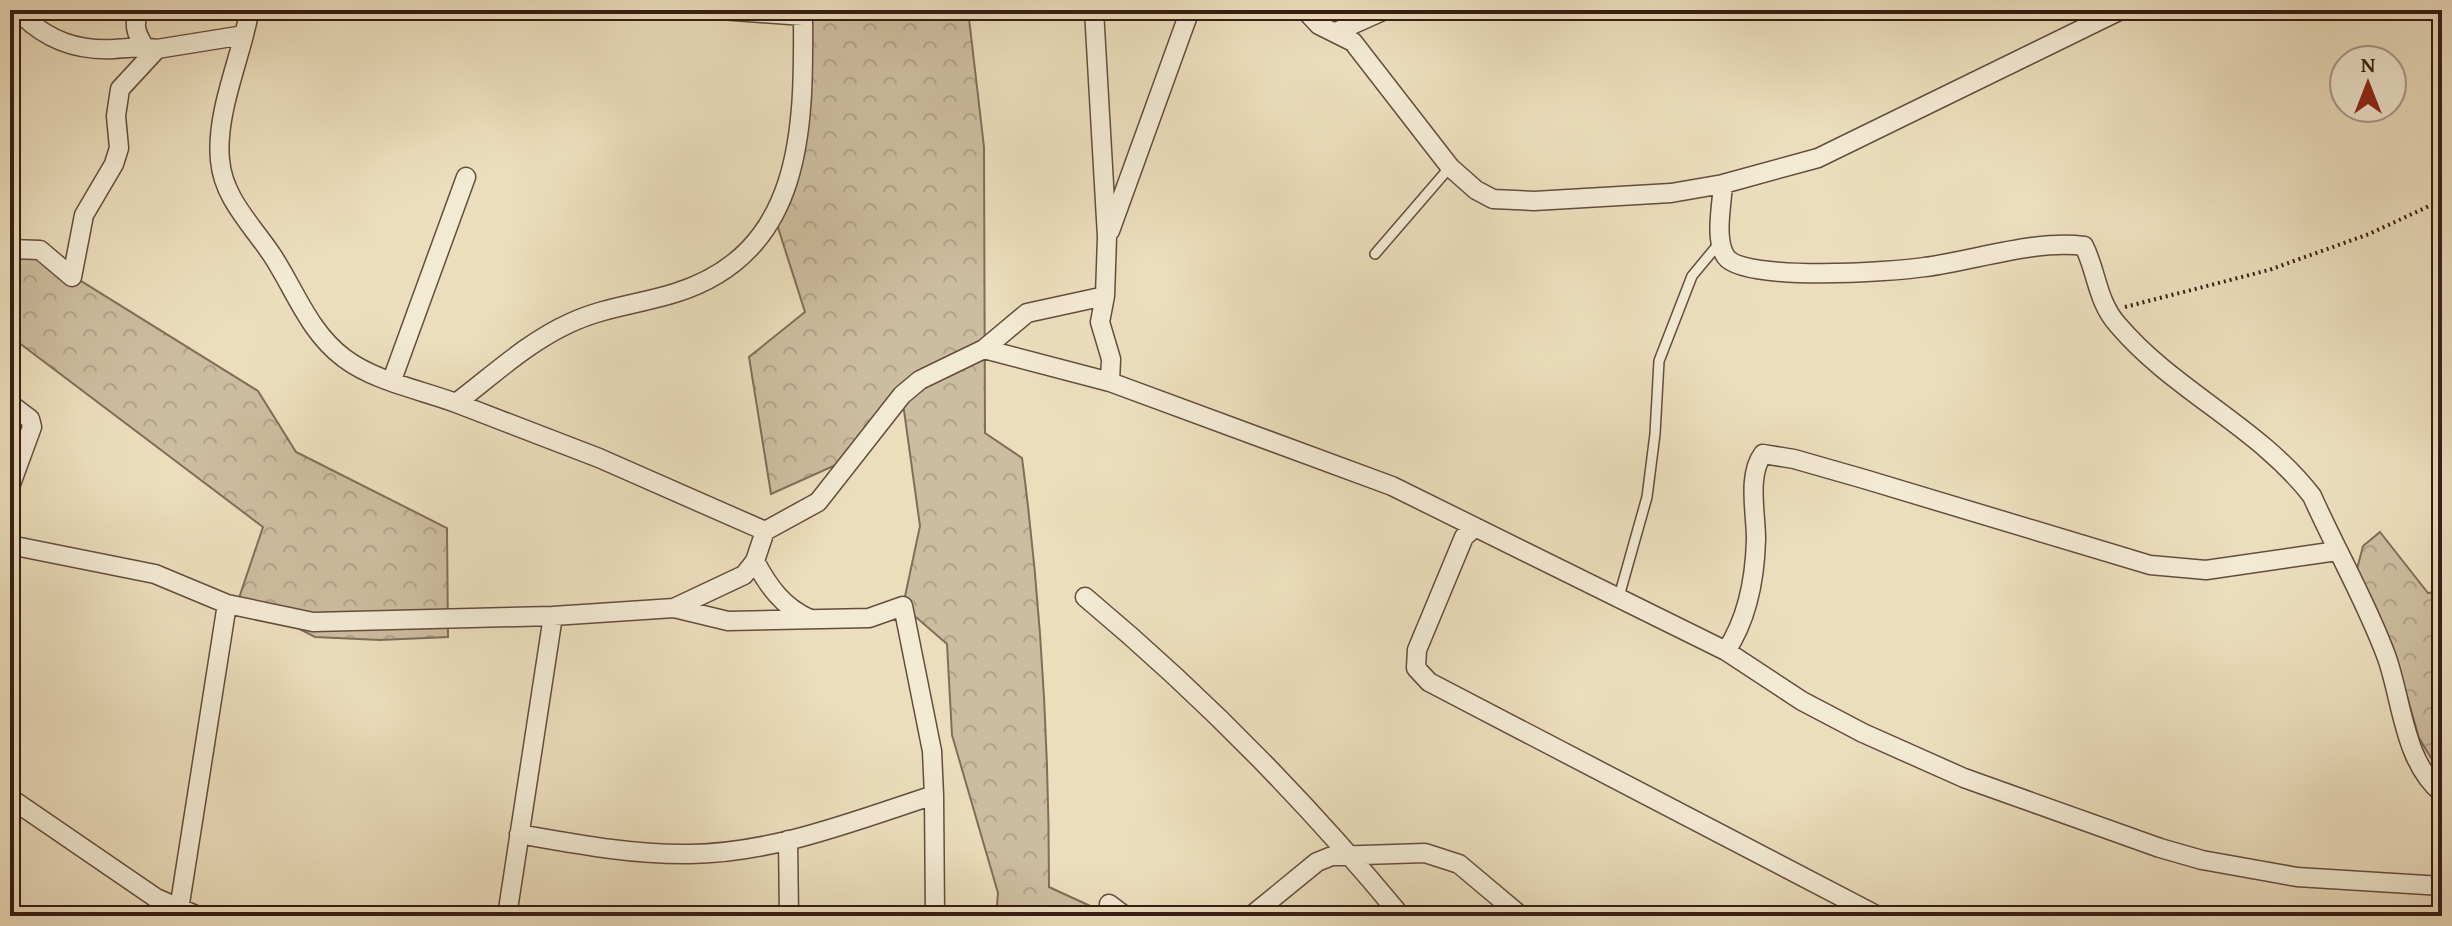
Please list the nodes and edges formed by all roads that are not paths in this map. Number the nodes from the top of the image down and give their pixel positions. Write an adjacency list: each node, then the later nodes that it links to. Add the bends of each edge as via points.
1 (26, 10): 15 (street, via 23,16 42,34 61,42 96,49)
2 (139, 10): 15 (street, via 136,34)
3 (250, 10): 14 (street)
4 (721, 10): 11 (street)
5 (1094, 10): 19 (street)
6 (1190, 10): 19 (street)
7 (1385, 10): 13 (street)
8 (2121, 10): 18 (street, via 1818,158)
9 (2437, 10): 12 (street)
10 (1304, 11): 13 (street)
11 (803, 13): 27 (street, via 799,148 786,193 762,234 721,272 698,284 597,311 545,335)
12 (2442, 15)
13 (1336, 32): 16 (street, via 1371,61)
14 (244, 35): 15 (street); 25 (street, via 220,144 231,196 319,335 346,360)
15 (151, 48): 21 (street, via 120,89 119,148 84,215 72,277 40,250)
16 (1450, 167): 18 (street, via 1493,199 1636,198); 22 (lane)
17 (466, 177): 25 (street)
18 (1723, 184): 20 (street)
19 (1107, 237): 23 (street)
20 (1721, 241): 33 (street, via 1731,262 1747,268 1812,273 1925,267 2084,246 2107,311 2136,344 2295,474 2312,496); 36 (lane, via 1692,276 1659,361 1647,497)
21 (10, 249)
22 (1375, 254)
23 (1105, 296): 24 (street, via 1027,313); 26 (street, via 1100,322 1111,359)
24 (984, 349): 26 (street); 31 (street, via 920,380 902,395 818,502)
25 (392, 380): 27 (street)
26 (1110, 382): 30 (street, via 1392,486)
27 (456, 403): 31 (street)
28 (10, 404): 29 (street, via 30,419 32,427)
29 (10, 487)
30 (1475, 527): 36 (street); 59 (street, via 1464,537 1417,650 1416,668 1429,682)
31 (765, 531): 34 (street)
32 (10, 545): 37 (street, via 155,574)
33 (2337, 551): 41 (street, via 2206,570 2150,565 1894,487 1763,454 1754,475 1751,585 1742,626); 42 (street, via 2386,656 2405,729)
34 (755, 561): 38 (street, via 744,575); 40 (street, via 768,585 795,612)
35 (1085, 597): 47 (street, via 1236,733)
36 (1618, 600): 41 (street)
37 (227, 604): 39 (street, via 313,622); 50 (street)
38 (674, 608): 39 (street); 40 (street, via 728,621)
39 (553, 616): 45 (street)
40 (812, 620): 43 (street, via 869,618 903,606 932,751)
41 (1726, 651): 48 (street, via 1863,733 1988,788 2160,848 2297,877)
42 (2442, 793)
43 (934, 795): 46 (street); 54 (street)
44 (10, 798): 50 (street)
45 (519, 834): 46 (street, via 690,854); 52 (street)
46 (788, 840): 53 (street)
47 (1351, 856): 56 (street, via 1317,862); 57 (street); 58 (street, via 1444,857 1477,876)
48 (2442, 886)
49 (1109, 904): 55 (street)
50 (179, 912): 51 (street)
51 (198, 916)
52 (507, 916)
53 (789, 916)
54 (935, 916)
55 (1125, 916)
56 (1251, 916)
57 (1401, 916)
58 (1521, 916)
59 (1878, 916)

